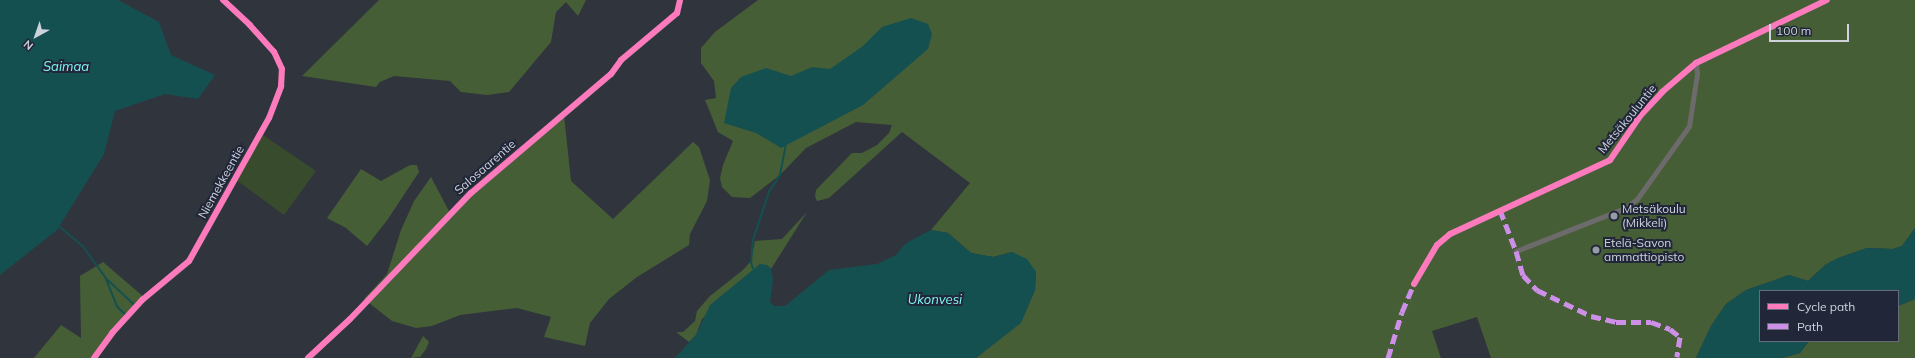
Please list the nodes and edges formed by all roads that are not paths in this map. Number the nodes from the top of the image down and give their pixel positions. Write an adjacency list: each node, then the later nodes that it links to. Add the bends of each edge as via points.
1 (223, 0): 7 (street, Niemekkeentie, via 274,52 282,68 281,86 269,118 190,261 142,300 112,333)
2 (680, 0): 8 (street, Salosaarentie, via 676,14 621,60 611,74 470,193 350,320)
3 (1827, 0): 4 (street, Metsäkouluntie)
4 (1696, 63): 5 (street, via 1697,74 1689,126 1637,199 1626,208); 6 (street, Metsäkouluntie, via 1662,92 1640,116 1610,160 1450,234 1437,245)
5 (1516, 251)
6 (1414, 284)
7 (94, 358)
8 (308, 358)

